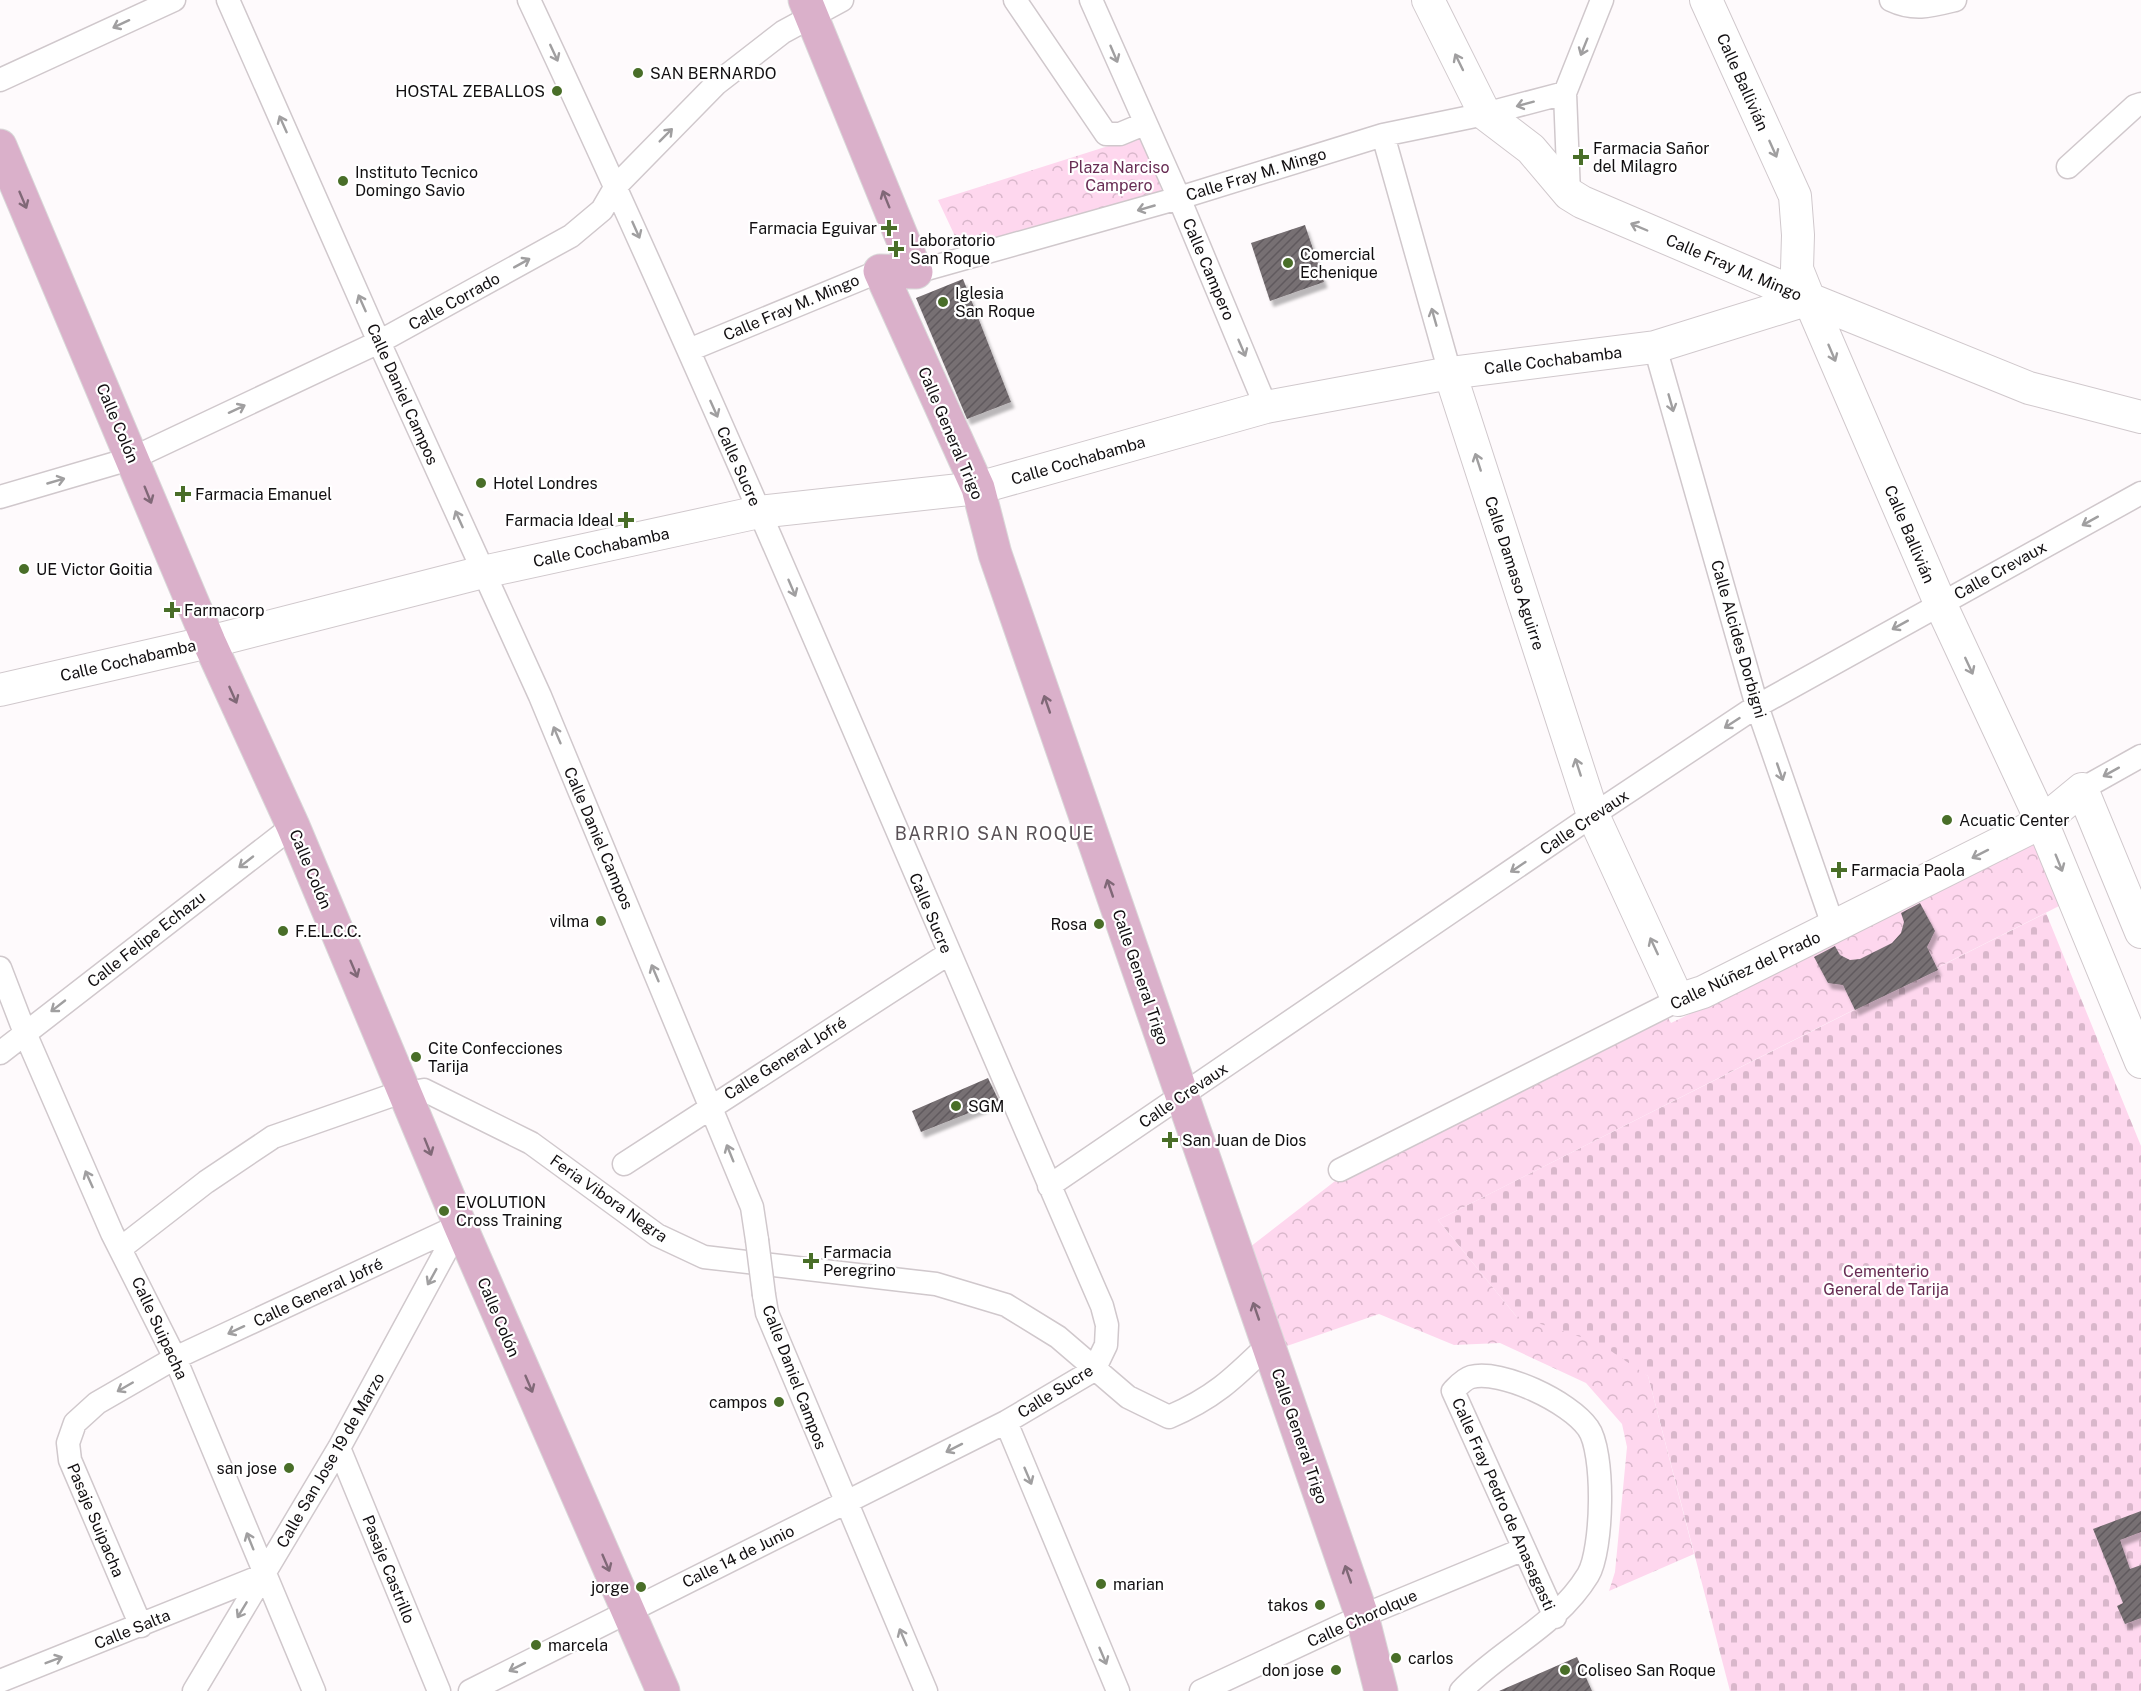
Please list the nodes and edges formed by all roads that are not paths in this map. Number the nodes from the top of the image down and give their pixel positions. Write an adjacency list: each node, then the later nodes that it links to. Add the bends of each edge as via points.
1 (174, 0): 13 (street, one-way to 13)
2 (228, 0): 27 (street, Calle Daniel Campos, one-way to 2)
3 (530, 0): 21 (street, Calle Sucre, one-way to 21)
4 (842, 0): 12 (street, Calle Corrado)
5 (1015, 0): 17 (street, via 1106,134 1120,134)
6 (1091, 0): 17 (street, Calle Campero, one-way to 17)
7 (1428, 0): 16 (street, one-way to 7)
8 (1602, 0): 14 (street, one-way to 14)
9 (1706, 0): 26 (street, Calle Ballivián, one-way to 26, via 1795,196 1797,269)
10 (1891, 0): 11 (street, via 1906,7 1923,8)
11 (1954, 0)
12 (809, 9): 21 (street, Calle Corrado, one-way to 12, via 716,84); 25 (main road, one-way to 12)
13 (0, 80)
14 (1565, 93): 16 (street, Calle Fray M. Mingo, one-way to 16); 22 (street)
15 (2141, 104): 20 (street, via 2134,106)
16 (1485, 114): 18 (street, Calle Fray M. Mingo); 22 (street, Calle Fray M. Mingo, via 1531,149)
17 (1144, 124): 23 (street, Calle Campero)
18 (1383, 135): 23 (street, Calle Fray M. Mingo); 30 (street, Calle Damaso Aguirre, one-way to 18)
19 (0, 146): 33 (main road, Calle Colón, one-way to 33)
20 (2068, 167)
21 (616, 186): 27 (street, Calle Corrado, one-way to 21, via 571,236 602,210); 29 (street, Calle Sucre, one-way to 29)
22 (1569, 194): 26 (street, Calle Fray M. Mingo, one-way to 22)
23 (1179, 198): 25 (street, Calle Fray M. Mingo, one-way to 25); 31 (street, Calle Campero, one-way to 31)
24 (880, 271): 25 (main road, Calle Fray M. Mingo); 29 (street, Calle Fray M. Mingo); 34 (main road, Calle General Trigo)
25 (916, 272)
26 (1809, 299): 28 (street, Calle Cochabamba); 32 (street, via 2029,388); 39 (street, Calle Ballivián, one-way to 39)
27 (379, 342): 33 (street, Calle Corrado, one-way to 27); 38 (street, Calle Daniel Campos, one-way to 27)
28 (1655, 347): 30 (street, Calle Cochabamba); 42 (street, Calle Alcides Dorbigni, one-way to 42)
29 (688, 350): 37 (street, Calle Sucre, one-way to 37)
30 (1450, 373): 31 (street, Calle Cochabamba); 45 (street, Calle Damaso Aguirre, one-way to 30)
31 (1266, 407): 34 (street, Calle Cochabamba)
32 (2141, 417)
33 (133, 458): 36 (street, Calle Corrado, one-way to 33); 40 (main road, Calle Colón, one-way to 40)
34 (978, 488): 37 (street, Calle Cochabamba); 57 (main road, Calle General Trigo, one-way to 34, via 995,554)
35 (2141, 493): 39 (street, Calle Crevaux, one-way to 39)
36 (0, 497)
37 (759, 512): 38 (street, Calle Cochabamba); 50 (street, Calle Sucre, one-way to 50)
38 (483, 572): 40 (street, Calle Cochabamba); 58 (street, Calle Daniel Campos, one-way to 38, via 540,696)
39 (1940, 603): 42 (street, Calle Crevaux, one-way to 42); 46 (street, Calle Ballivián, one-way to 46)
40 (209, 642): 41 (street, Calle Cochabamba); 47 (main road, Calle Colón, one-way to 47)
41 (0, 690)
42 (1757, 706): 45 (street, Calle Crevaux, one-way to 45); 48 (street, Calle Alcides Dorbigni, one-way to 48)
43 (2141, 756): 44 (street, Calle Núñez del Prado, one-way to 44)
44 (2082, 789): 46 (street, Calle Núñez del Prado); 49 (street)
45 (1593, 815): 52 (street, Calle Damaso Aguirre, one-way to 45); 57 (street, Calle Crevaux, one-way to 57)
46 (2042, 822): 48 (street, Calle Núñez del Prado, one-way to 48); 55 (street, Calle Ballivián, one-way to 55)
47 (292, 826): 53 (street, Calle Felipe Echazu, one-way to 53); 56 (main road, Calle Colón, one-way to 56)
48 (1834, 928): 52 (street, Calle Núñez del Prado, via 1703,992)
49 (2141, 932)
50 (948, 954): 58 (street, Calle General Jofré); 61 (street, Calle Sucre)
51 (0, 968): 53 (street, Calle Suipacha)
52 (1678, 1000): 60 (street, Calle Núñez del Prado)
53 (25, 1033): 54 (street, Calle Felipe Echazu); 63 (street, Calle Suipacha, one-way to 53)
54 (0, 1053)
55 (2141, 1062)
56 (406, 1092): 62 (main road, Calle Colón, one-way to 62); 63 (street, Feria Vibora Negra, via 273,1137 206,1182); 66 (street, Feria Vibora Negra, via 424,1090 437,1094 531,1143 657,1235 704,1257 936,1284 1005,1305 1058,1337)
57 (1182, 1096): 61 (street, Calle Crevaux); 64 (main road, Calle General Trigo, one-way to 57)
58 (710, 1106): 59 (street, Calle General Jofré); 69 (street, Calle Daniel Campos, one-way to 58, bridge, via 767,1313 752,1207)
59 (624, 1164)
60 (1340, 1170)
61 (1049, 1186): 66 (street, Calle Sucre, via 1107,1325 1106,1345)
62 (460, 1225): 65 (street, Calle General Jofré, one-way to 65); 68 (street, Calle San Jose 19 de Marzo, one-way to 68); 72 (main road, Calle Colón, one-way to 72)
63 (121, 1248): 65 (street, Calle Suipacha)
64 (1268, 1345): 66 (street, Feria Vibora Negra, via 1223,1389 1169,1417 1128,1397); 73 (main road, Calle General Trigo, one-way to 64)
65 (175, 1358): 71 (street, Calle Suipacha, one-way to 65); 75 (street, Pasaje Suipacha, one-way to 75, via 97,1403 75,1423 68,1443 70,1460)
66 (1094, 1370): 67 (street, Calle Sucre)
67 (1006, 1422): 69 (street, Calle 14 de Junio, one-way to 69); 83 (street, Calle Sucre, one-way to 83)
68 (339, 1448): 71 (street, Calle San Jose 19 de Marzo); 79 (street, Pasaje Castrillo)
69 (845, 1503): 72 (street, Calle 14 de Junio); 82 (street, Calle Daniel Campos, one-way to 69)
70 (1524, 1549): 73 (street, Calle Chorolque); 74 (street, Calle Fray Pedro de Anasagasti); 74 (street, Calle Fray Pedro de Anasagasti, via 1453,1391 1467,1378 1482,1375 1513,1380 1533,1389 1588,1427 1595,1443 1600,1506 1597,1548 1589,1574)
71 (264, 1575): 75 (street, Calle Salta); 77 (street, Calle San Jose 19 de Marzo, one-way to 77); 78 (street, Calle Suipacha)
72 (627, 1611): 80 (street, Calle 14 de Junio, one-way to 80); 81 (main road, Calle Colón)
73 (1362, 1616): 84 (street, Calle Chorolque); 85 (main road, Calle General Trigo)
74 (1556, 1617): 86 (street)
75 (141, 1626): 76 (street, Calle Salta, one-way to 75)
76 (0, 1681)
77 (194, 1691)
78 (314, 1691)
79 (439, 1691)
80 (470, 1691)
81 (663, 1691)
82 (926, 1691)
83 (1118, 1691)
84 (1201, 1691)
85 (1381, 1691)
86 (1461, 1691)

